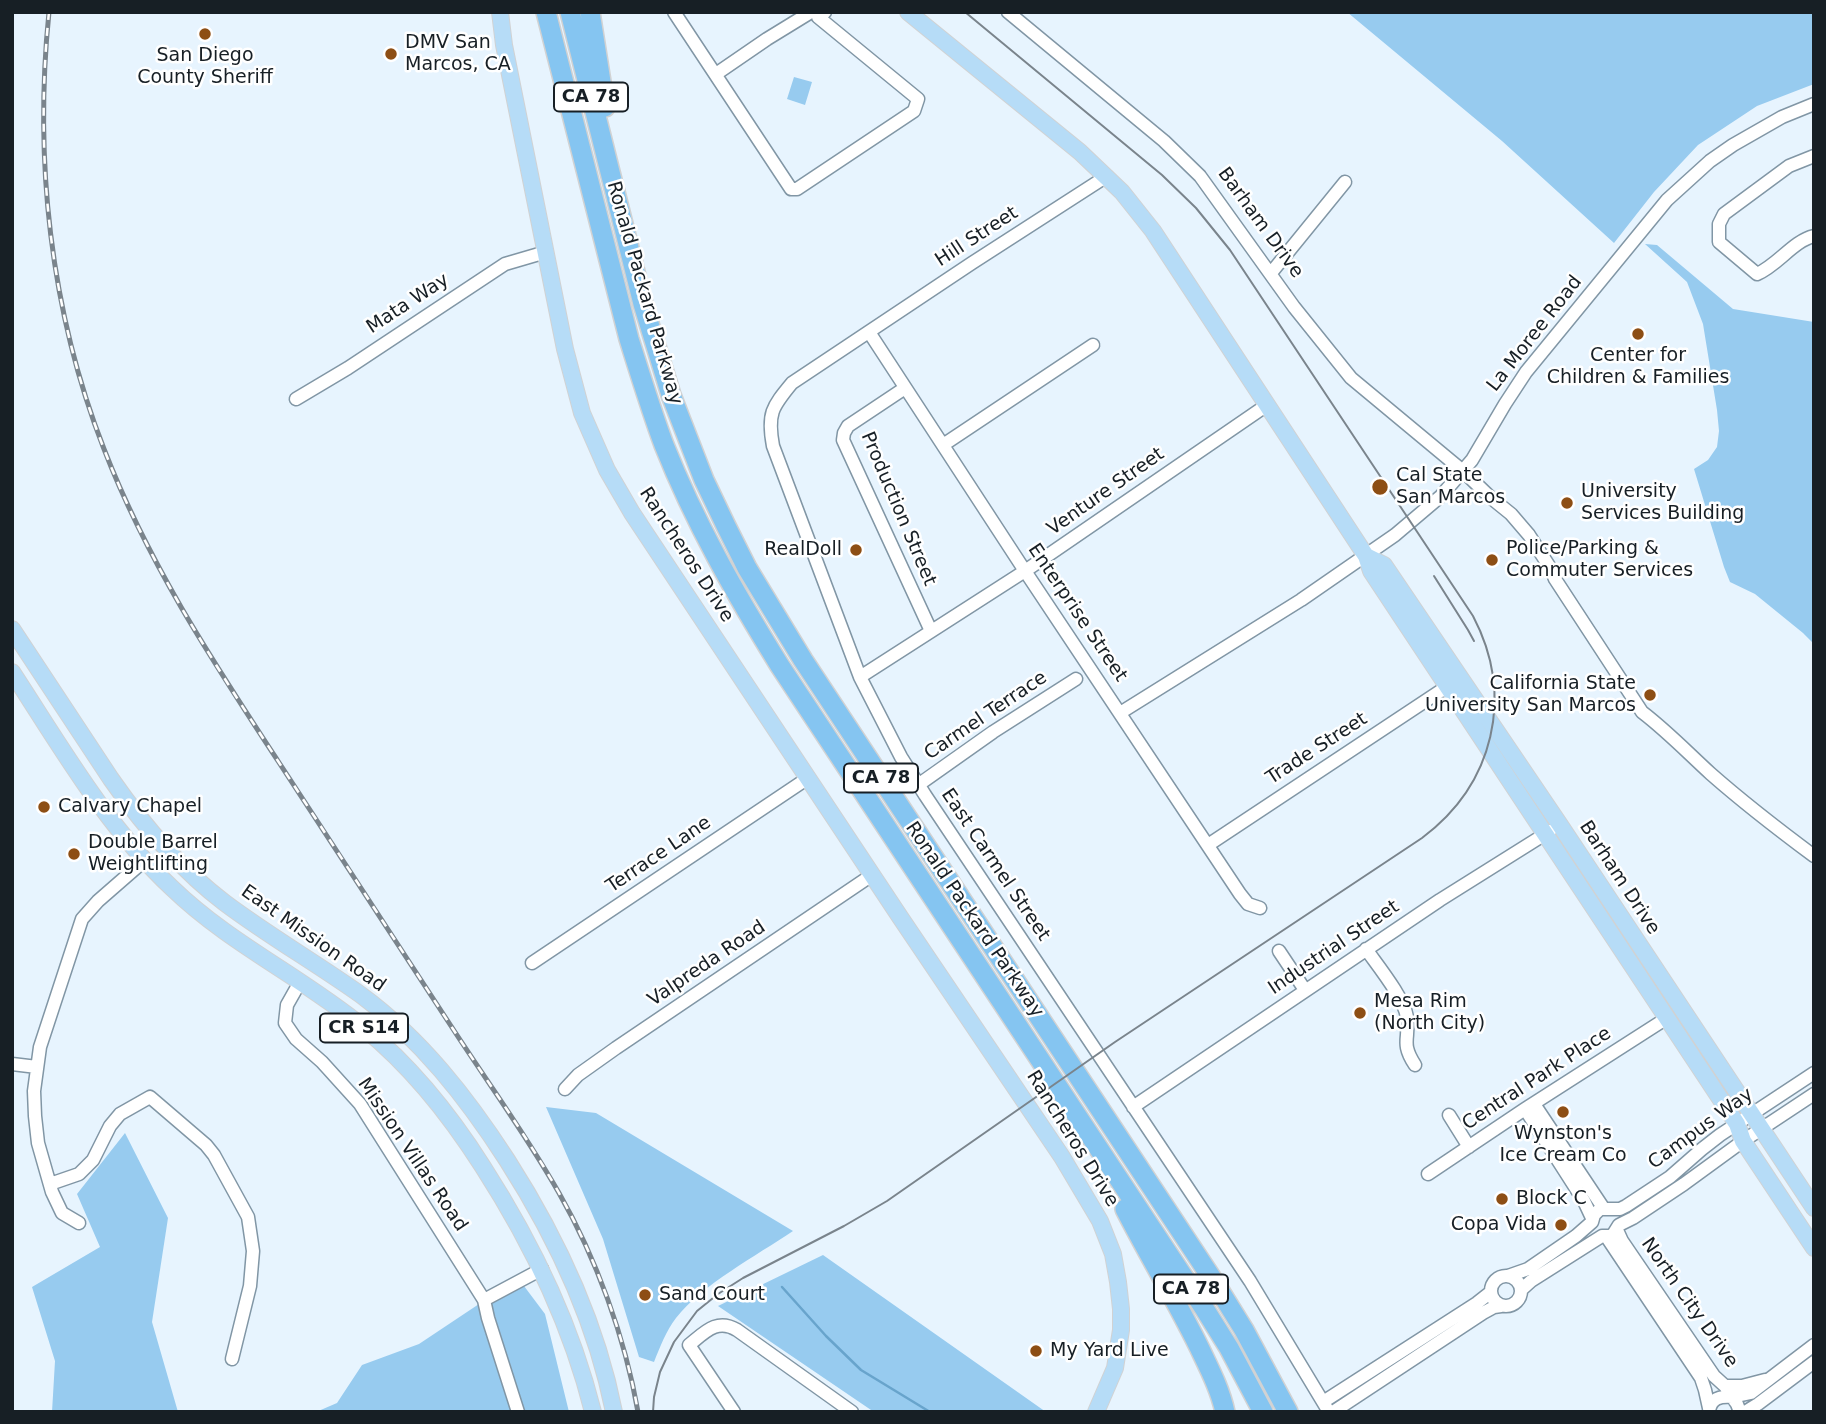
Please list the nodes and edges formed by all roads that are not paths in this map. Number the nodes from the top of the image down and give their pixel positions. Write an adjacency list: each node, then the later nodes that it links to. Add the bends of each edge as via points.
1 (500, 12): 16 (main road, Rancheros Drive)
2 (546, 12): 68 (highway, Ronald Packard Parkway / CA 78, via 645,392 697,519 780,666)
3 (570, 12): 13 (highway, Ronald Packard Parkway / CA 78)
4 (590, 12): 13 (highway)
5 (674, 12): 9 (street)
6 (908, 12): 12 (main road)
7 (1008, 12): 17 (street, Barham Drive, via 1175,150 1200,176)
8 (817, 14): 9 (street, via 767,39); 9 (street, via 918,99 914,111 797,190 791,189)
9 (716, 74)
10 (1814, 104): 24 (street, La Moree Road, via 1732,145 1667,200 1526,372)
11 (1814, 156): 15 (street, via 1789,166 1724,214 1718,242 1757,274)
12 (1107, 176): 18 (street, Hill Street); 22 (main road, via 1153,231)
13 (612, 181): 84 (highway, Ronald Packard Parkway / CA 78, via 671,395 704,480 747,568)
14 (1345, 182): 17 (street)
15 (1814, 236)
16 (546, 252): 21 (street, Mata Way, via 505,264); 34 (main road, Rancheros Drive, via 582,413 607,470)
17 (1271, 273): 24 (street, Barham Drive, via 1352,379)
18 (869, 332): 20 (street, Enterprise Street); 30 (street, East Carmel Street, via 792,383 776,402 770,430)
19 (1093, 345): 23 (street)
20 (905, 388): 23 (street, Enterprise Street); 28 (street, Production Street, via 848,426 843,440)
21 (296, 399)
22 (1267, 405): 25 (main road, Barham Drive); 26 (street, Venture Street)
23 (943, 445): 26 (street, Enterprise Street)
24 (1463, 471): 25 (street, La Moree Road, via 1441,496); 43 (street, Barham Drive, via 1529,535 1642,712 1751,808)
25 (1366, 556): 32 (main road, Barham Drive, via 1371,571); 33 (street, La Moree Road); 37 (main road, Barham Drive, via 1384,565)
26 (1025, 571): 28 (street, Venture Street); 33 (street, Enterprise Street)
27 (12, 629): 38 (main road, East Mission Road / CR S14)
28 (930, 631): 30 (street, Venture Street)
29 (12, 672): 36 (main road, CR S14)
30 (860, 677): 35 (street, East Carmel Street)
31 (1076, 679): 35 (street, Carmel Terrace)
32 (1447, 686): 39 (main road, Barham Drive); 41 (street, Trade Street)
33 (1120, 713): 41 (street, Enterprise Street)
34 (808, 778): 45 (main road, Rancheros Drive); 49 (street, Terrace Lane)
35 (918, 785): 62 (street, East Carmel Street)
36 (114, 824): 38 (main road, via 136,831); 40 (main road, CR S14)
37 (1560, 825): 39 (street, Industrial Street); 64 (main road, Barham Drive)
38 (146, 826): 42 (main road, East Mission Road / CR S14)
39 (1545, 834): 47 (street, Industrial Street); 53 (main road, Barham Drive)
40 (127, 840): 42 (main road); 44 (main road, CR S14)
41 (1208, 845): 46 (street, Enterprise Street, via 1248,904)
42 (163, 846): 52 (main road, East Mission Road / CR S14, via 224,902)
43 (1814, 856)
44 (145, 860): 50 (main road, CR S14, via 203,916); 57 (street, via 82,919)
45 (872, 875): 54 (main road, Rancheros Drive); 59 (street, Valpreda Road, via 616,1048)
46 (1260, 908)
47 (1366, 949): 51 (street, Industrial Street); 56 (street, via 1402,1002 1407,1052)
48 (1279, 951): 51 (street)
49 (532, 963)
50 (300, 982): 52 (main road, via 316,976 342,994); 77 (main road, CR S14, via 378,1040 432,1095 502,1196); 81 (street, Mission Villas Road, via 287,1005 285,1023 360,1104)
51 (1305, 990): 62 (street, Industrial Street)
52 (362, 996): 93 (main road, East Mission Road / CR S14, via 421,1047 464,1097 536,1206 579,1295)
53 (1670, 1022): 61 (street, Central Park Place); 64 (main road)
54 (992, 1054): 98 (main road, Rancheros Drive, via 1086,1213 1107,1269 1111,1316 1105,1365); 99 (main road, Rancheros Drive, via 1062,1157 1100,1221 1113,1254 1121,1330 1115,1368)
55 (12, 1064): 57 (street)
56 (1415, 1065)
57 (37, 1068): 70 (street, via 38,1143)
58 (1814, 1073): 64 (street, Campus Way)
59 (565, 1089)
60 (1814, 1094): 65 (street, Campus Way)
61 (1530, 1106): 67 (street, Central Park Place); 71 (street); 73 (street)
62 (1133, 1107): 91 (street, East Carmel Street, via 1250,1281)
63 (1449, 1115): 67 (street)
64 (1744, 1119): 65 (main road); 66 (main road); 71 (street, Campus Way, via 1649,1191 1620,1209)
65 (1761, 1129): 66 (street, Campus Way); 72 (main road)
66 (1743, 1141): 75 (street, Campus Way); 76 (main road)
67 (1469, 1147): 69 (street, Central Park Place)
68 (1112, 1170): 100 (highway, via 1125,1210 1199,1349); 101 (highway, Ronald Packard Parkway / CA 78, via 1229,1348)
69 (1428, 1174)
70 (50, 1184): 74 (street, via 62,1213); 87 (street, via 79,1174 93,1160 120,1114 150,1097 206,1145 248,1217 253,1251 250,1286)
71 (1606, 1209): 73 (street, Campus Way); 75 (street, via 1618,1217)
72 (1814, 1209)
73 (1592, 1220): 75 (street, via 1594,1231); 78 (street, Campus Way, via 1528,1269)
74 (79, 1223)
75 (1611, 1232): 79 (street, Campus Way); 89 (street, North City Drive, via 1622,1241); 92 (street, North City Drive, via 1701,1378)
76 (1814, 1248)
77 (542, 1269): 81 (street); 95 (main road, CR S14)
78 (1508, 1276): 79 (street); 80 (street, Campus Way, via 1498,1278)
79 (1521, 1290): 82 (street, Campus Way, via 1515,1304)
80 (1491, 1292): 82 (street); 83 (street, Campus Way)
81 (484, 1300): 94 (street)
82 (1501, 1306): 85 (street, Campus Way)
83 (1440, 1321): 85 (street); 91 (street, Campus Way)
84 (1244, 1330): 102 (highway, Ronald Packard Parkway / CA 78); 103 (highway)
85 (1455, 1331): 91 (street, Campus Way)
86 (1814, 1345): 89 (street, via 1751,1393)
87 (232, 1359)
88 (1814, 1362): 90 (street)
89 (1728, 1392): 92 (street, North City Drive, via 1714,1399); 104 (street, North City Drive)
90 (1756, 1408): 104 (street)
91 (1328, 1409)
92 (1709, 1410)
93 (614, 1411)
94 (518, 1412)
95 (593, 1412)
96 (734, 1412): 97 (street, via 690,1345 721,1324 737,1330)
97 (852, 1412)
98 (1085, 1412)
99 (1096, 1412)
100 (1226, 1412)
101 (1263, 1412)
102 (1288, 1412)
103 (1303, 1412)
104 (1742, 1412)

